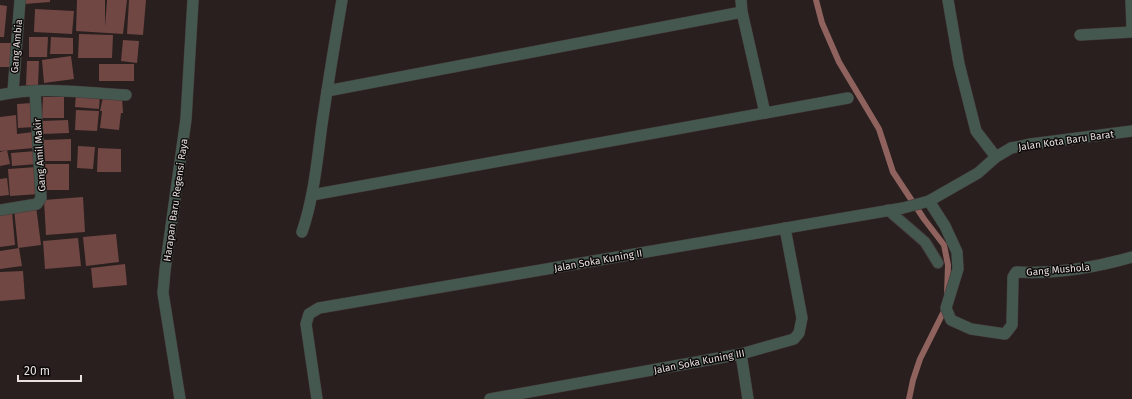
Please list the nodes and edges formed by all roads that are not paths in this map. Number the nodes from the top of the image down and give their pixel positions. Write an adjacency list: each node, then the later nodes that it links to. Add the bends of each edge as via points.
1 (20, 0): 13 (street, Gang Ambia)
2 (193, 0): 29 (street, Harapan Baru Regensi Raya, via 186,120 163,293)
3 (342, 0): 11 (street)
4 (741, 0): 7 (street)
5 (948, 0): 19 (street, via 976,131)
6 (1131, 0): 8 (street)
7 (742, 12): 11 (street); 17 (street)
8 (1132, 28)
9 (1132, 32): 10 (street)
10 (1080, 35)
11 (327, 90): 20 (street)
12 (35, 91): 13 (street); 15 (street); 23 (street, Gang Amil Makir, via 41,198 37,204)
13 (12, 92): 14 (street)
14 (0, 95)
15 (126, 95)
16 (848, 98): 17 (street)
17 (765, 113): 20 (street)
18 (1132, 131): 19 (street, Jalan Kota Baru Barat, via 1031,144 1011,148)
19 (996, 157): 21 (street, Jalan Kota Baru Barat, via 978,173)
20 (312, 195): 25 (street)
21 (925, 203): 22 (street, Jalan Kota Baru Barat); 26 (street, Gang Mushola, via 945,226 957,252 958,269 946,308 951,320 971,329 1005,334 1012,325 1013,277 1016,272 1066,270)
22 (898, 208): 24 (street, Jalan Soka Kuning II); 27 (lane)
23 (0, 210)
24 (785, 228): 28 (street, Jalan Soka Kuning III, via 802,318 799,333 794,339); 30 (street, Jalan Soka Kuning II, via 319,308 309,314 306,324)
25 (302, 232)
26 (1132, 258)
27 (938, 263)
28 (742, 354): 31 (street, Jalan Soka Kuning III); 32 (street)
29 (180, 399)
30 (317, 399)
31 (490, 399)
32 (748, 399)

